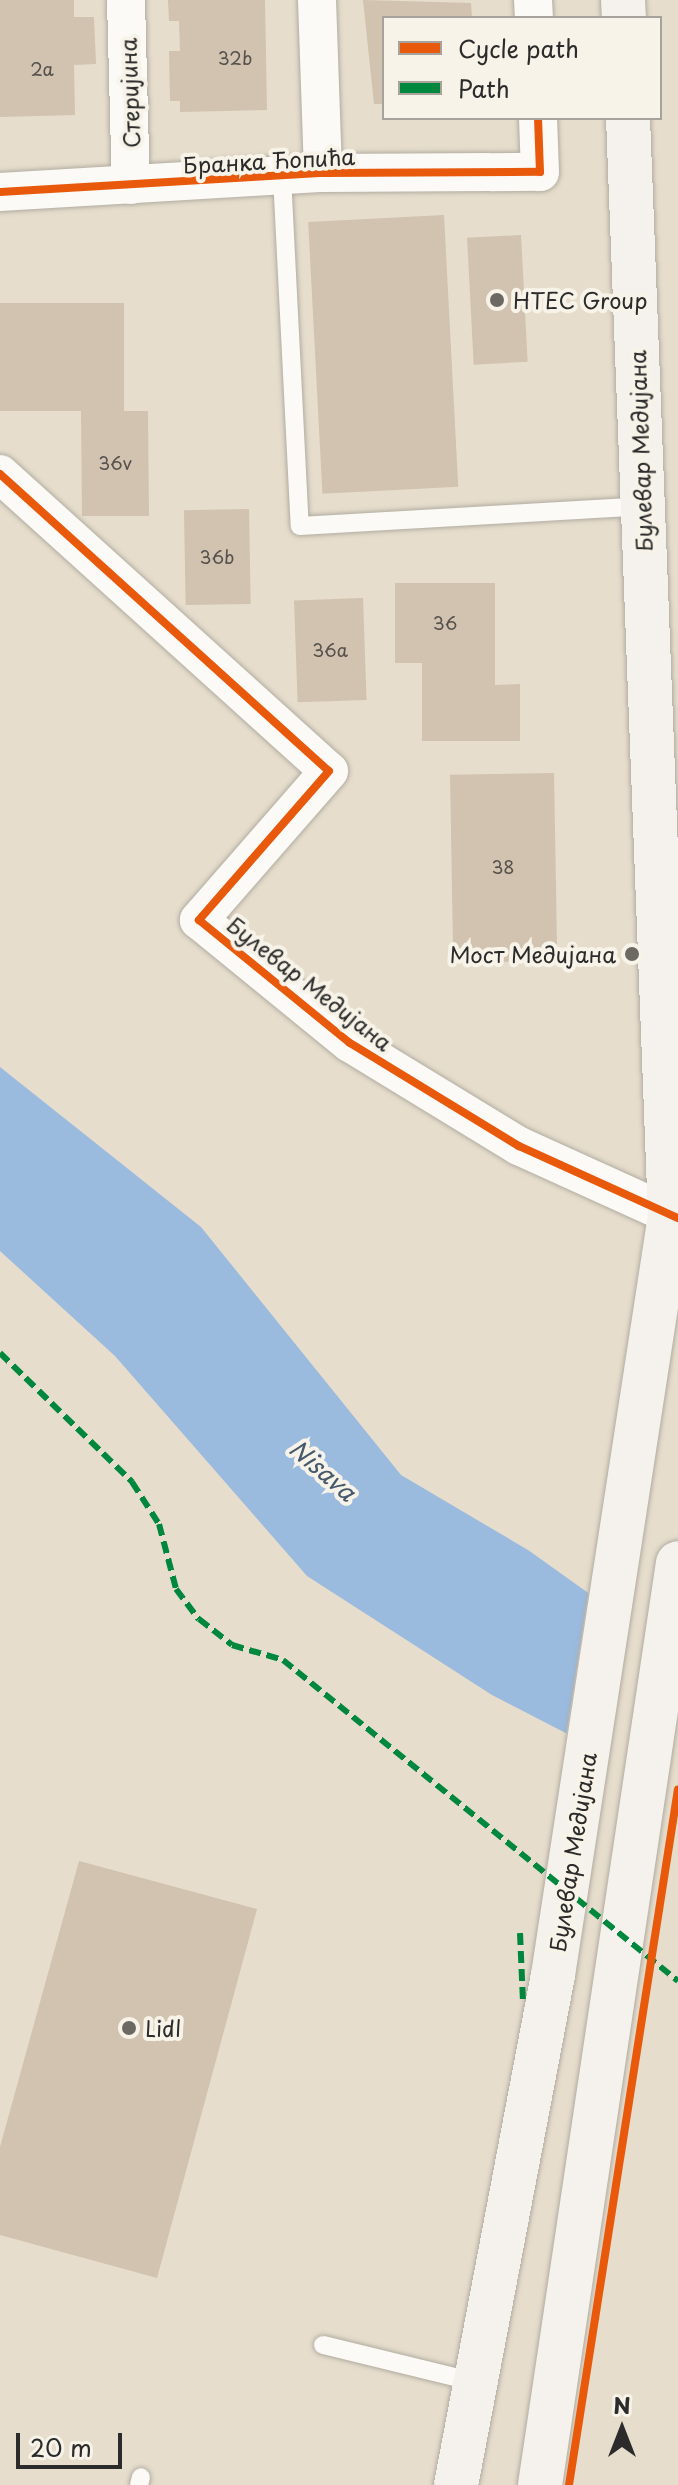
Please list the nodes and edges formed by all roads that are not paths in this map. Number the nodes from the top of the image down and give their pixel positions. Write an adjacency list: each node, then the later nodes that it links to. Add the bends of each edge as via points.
1 (126, 0): 7 (street, Стеријина)
2 (317, 0): 5 (street)
3 (538, 120): 5 (street, Бранка Ћопића, via 540,172)
4 (628, 120): 10 (main road, Булевар Медијана)
5 (323, 173): 6 (street, Бранка Ћопића)
6 (282, 176): 7 (street, Бранка Ћопића); 10 (lane, via 300,526)
7 (131, 185): 8 (street, Бранка Ћопића)
8 (0, 192)
9 (0, 474): 11 (street, Булевар Медијана, via 329,771 199,920 350,1043 519,1146)
10 (642, 506): 11 (main road, Булевар Медијана)
11 (674, 1217): 14 (main road, Булевар Медијана, via 553,1975)
12 (678, 1563): 16 (main road)
13 (323, 2345): 14 (lane)
14 (475, 2382): 15 (main road, Булевар Медијана)
15 (456, 2485)
16 (540, 2485)

